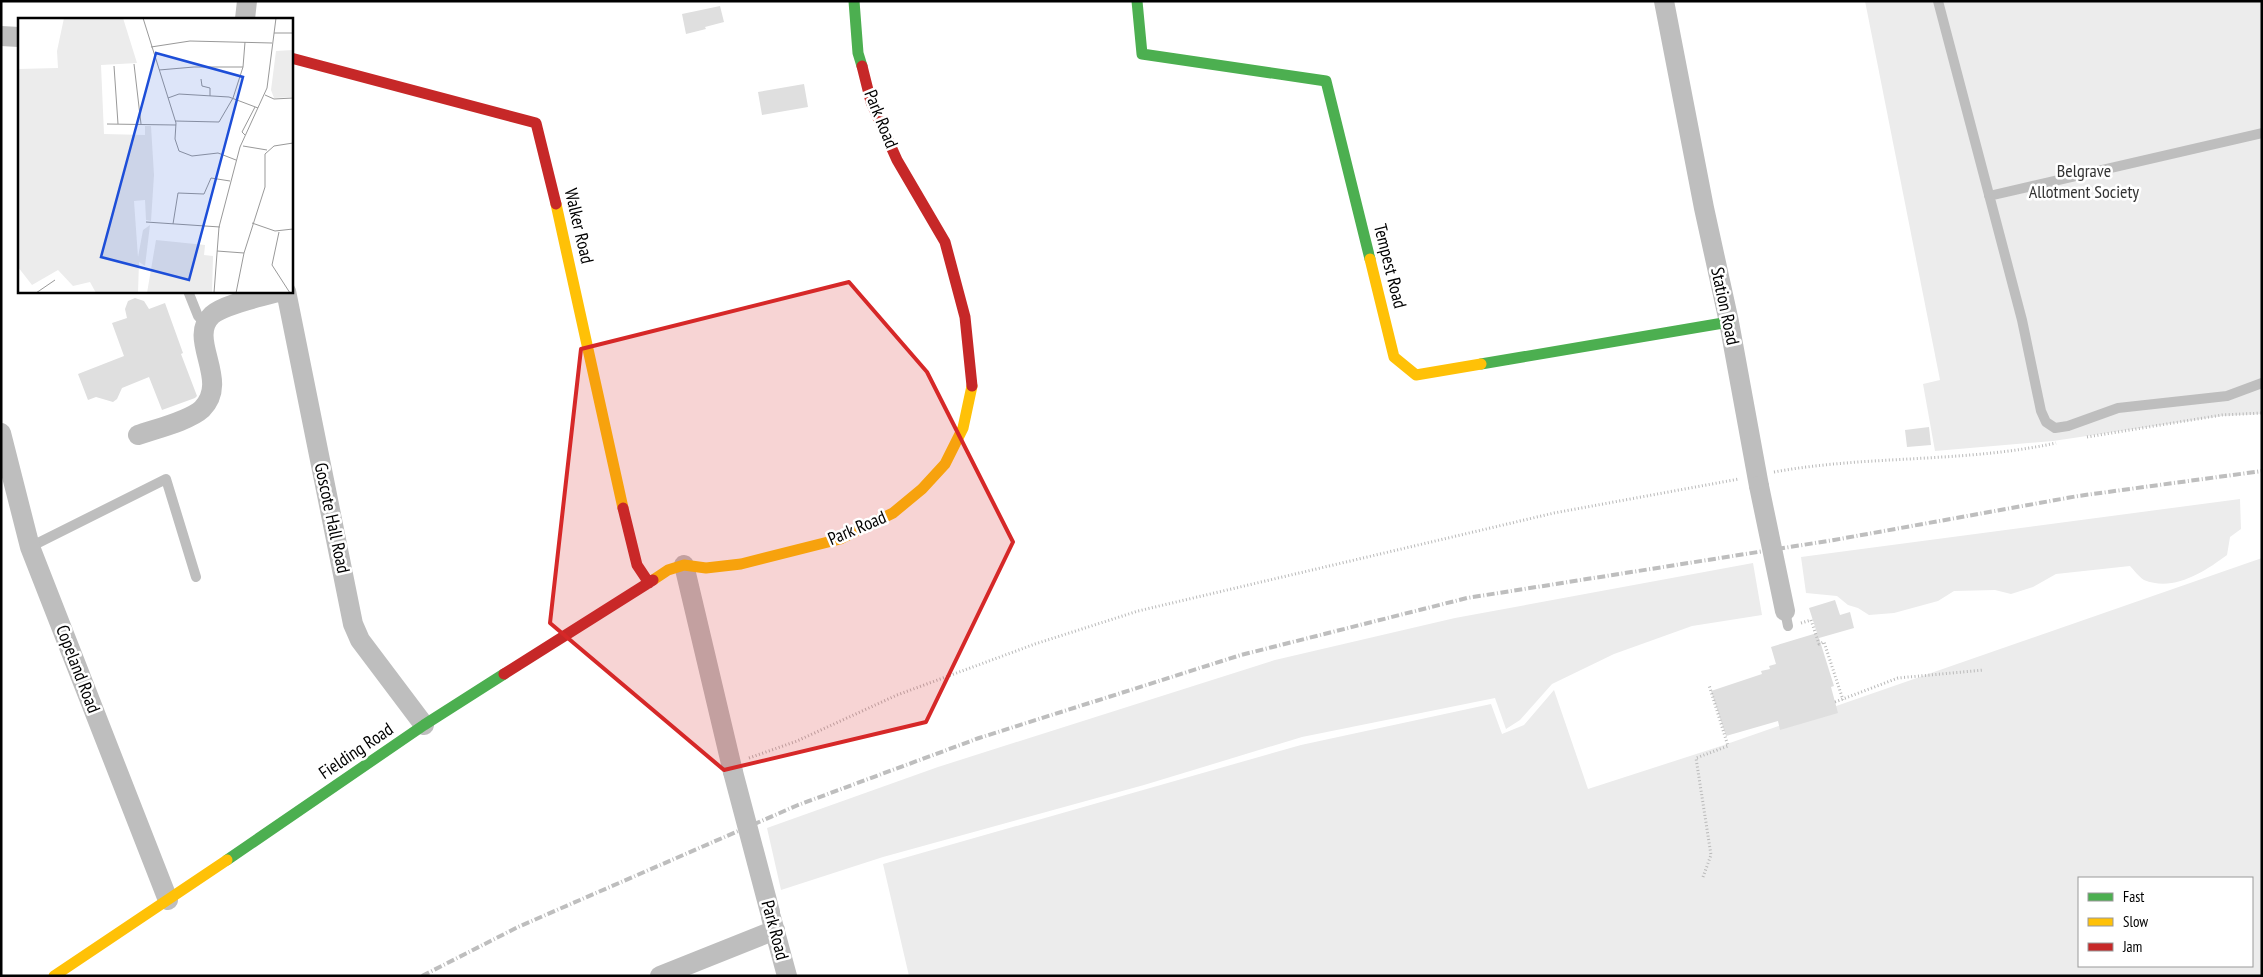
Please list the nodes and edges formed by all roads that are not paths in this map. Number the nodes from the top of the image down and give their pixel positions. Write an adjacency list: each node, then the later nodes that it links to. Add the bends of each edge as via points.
1 (247, 1): 6 (street)
2 (854, 1): 21 (street, Park Road, via 858,53 871,102 897,160 945,242 965,317 972,386 963,428 945,464 893,513 840,539 750,562 706,568)
3 (1137, 1): 15 (street, Tempest Road, via 1142,54 1326,81 1394,357 1416,374)
4 (1664, 1): 15 (street, Station Road)
5 (1938, 1): 11 (lane)
6 (245, 18)
7 (1, 36): 8 (street)
8 (18, 37)
9 (292, 58): 23 (street, Walker Road, via 536,122 633,553)
10 (2262, 133): 11 (lane)
11 (1989, 196): 17 (lane, via 2046,422 2055,428 2068,426 2118,408 2227,396)
12 (188, 292): 16 (lane, via 198,316)
13 (278, 292): 16 (street, via 224,308)
14 (286, 292): 25 (street, Goscote Hall Road, via 353,624 360,640)
15 (1729, 322): 24 (street, Station Road, bridge)
16 (206, 325): 19 (street, via 204,342 213,388 208,400 201,410 192,415)
17 (2262, 383)
18 (1, 432): 20 (street, Copeland Road)
19 (138, 435)
20 (30, 547): 22 (lane, via 166,479); 26 (street, Copeland Road)
21 (684, 565): 23 (street, Fielding Road, via 668,570); 27 (street, Park Road, bridge)
22 (196, 577)
23 (649, 583): 25 (street, Fielding Road)
24 (1786, 618)
25 (424, 726): 26 (street, Fielding Road)
26 (168, 900): 28 (street, Fielding Road)
27 (772, 921): 29 (street); 30 (street, Park Road)
28 (54, 976)
29 (660, 976)
30 (787, 976)

